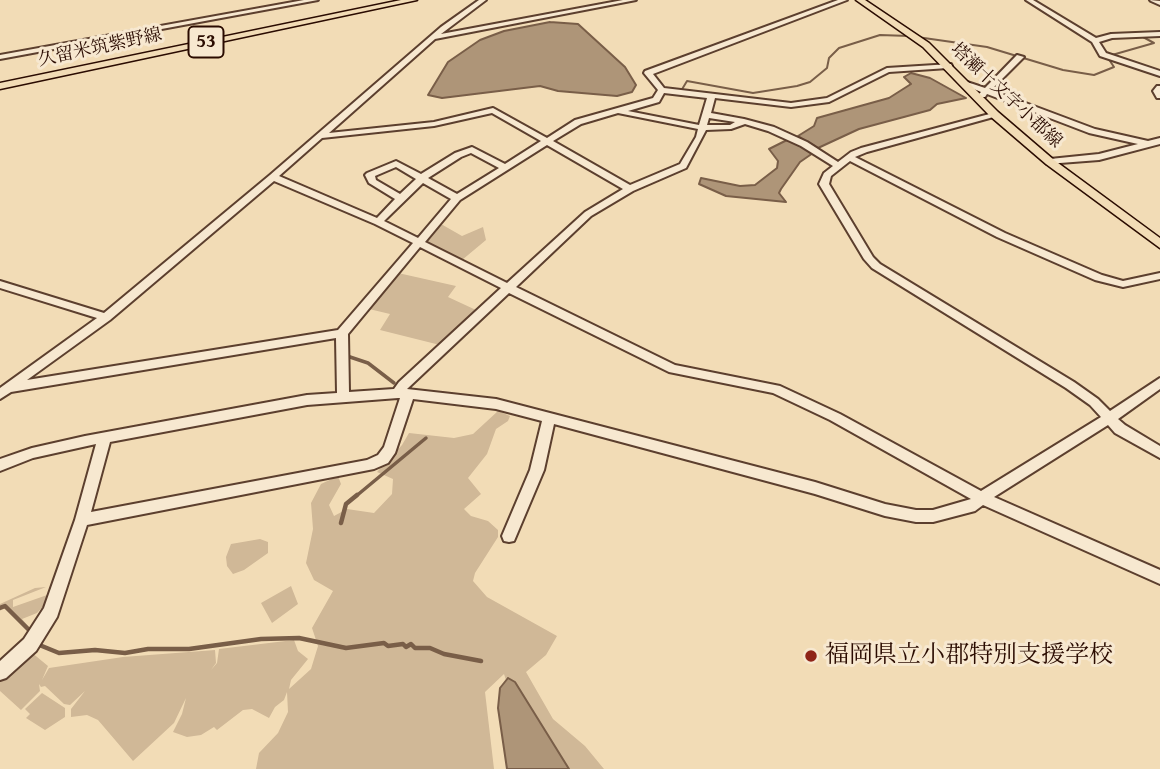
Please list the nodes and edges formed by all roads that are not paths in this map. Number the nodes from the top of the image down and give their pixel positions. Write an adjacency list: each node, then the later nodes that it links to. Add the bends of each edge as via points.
1 (314, 0): 13 (street)
2 (413, 0): 17 (main road, 久留米筑紫野線 / 53)
3 (483, 0): 11 (street)
4 (633, 0): 11 (street)
5 (844, 0): 19 (street, via 650,71)
6 (860, 0): 15 (main road, 塔瀬十文字小郡線, via 905,28)
7 (1029, 0): 12 (street)
8 (1153, 0): 9 (street)
9 (1160, 3)
10 (1160, 34): 12 (street)
11 (431, 38): 28 (street)
12 (1095, 41): 16 (street, via 1103,54)
13 (0, 57)
14 (1020, 57): 20 (street)
15 (948, 66): 20 (main road, 塔瀬十文字小郡線); 22 (street, via 887,70 819,103 776,106)
16 (1160, 74)
17 (0, 86)
18 (1160, 88): 21 (street)
19 (662, 90): 22 (street); 23 (street, via 656,100)
20 (982, 95): 24 (main road, 塔瀬十文字小郡線); 31 (street)
21 (1160, 96)
22 (711, 97): 25 (street)
23 (618, 111): 27 (street); 29 (street, via 578,122)
24 (994, 114): 32 (street, via 864,150); 33 (main road, 塔瀬十文字小郡線)
25 (707, 115): 26 (street); 27 (street)
26 (744, 121): 27 (street, via 731,127); 34 (street, via 804,144)
27 (704, 128): 38 (street, via 683,166)
28 (320, 136): 29 (street, via 433,124 493,110); 36 (street)
29 (546, 141): 35 (street); 38 (street)
30 (1160, 141): 31 (street)
31 (1148, 144): 33 (street, via 1099,157)
32 (850, 158): 34 (street); 44 (street, via 1107,281 1122,284)
33 (1050, 162): 43 (main road, 塔瀬十文字小郡線)
34 (839, 166): 54 (street, via 824,184 876,266 1070,385)
35 (504, 167): 37 (street, via 472,150); 40 (street)
36 (273, 177): 41 (street); 47 (street)
37 (422, 178): 39 (street); 39 (street, via 396,164 370,175 372,181); 40 (street)
38 (630, 189): 46 (street, via 588,214)
39 (400, 198): 41 (street)
40 (457, 198): 42 (street)
41 (378, 222): 42 (street)
42 (420, 243): 46 (street); 48 (street)
43 (1160, 244)
44 (1160, 276)
45 (0, 284): 47 (street)
46 (509, 287): 51 (street, via 403,384); 58 (street, via 673,369 776,388)
47 (106, 317): 50 (street)
48 (342, 333): 50 (street); 52 (street)
49 (1160, 383): 54 (street)
50 (4, 391)
51 (403, 394): 52 (street); 53 (street, via 496,404); 59 (street, via 390,449 369,466)
52 (343, 395): 55 (street)
53 (549, 418): 58 (street, via 916,516 975,505); 60 (street, via 537,470)
54 (1108, 419): 56 (street); 58 (street)
55 (104, 438): 57 (street, via 32,453); 59 (street)
56 (1160, 453)
57 (0, 465)
58 (981, 498): 61 (street)
59 (82, 520): 62 (street, via 51,612 30,645)
60 (509, 536)
61 (1160, 577)
62 (0, 672)

